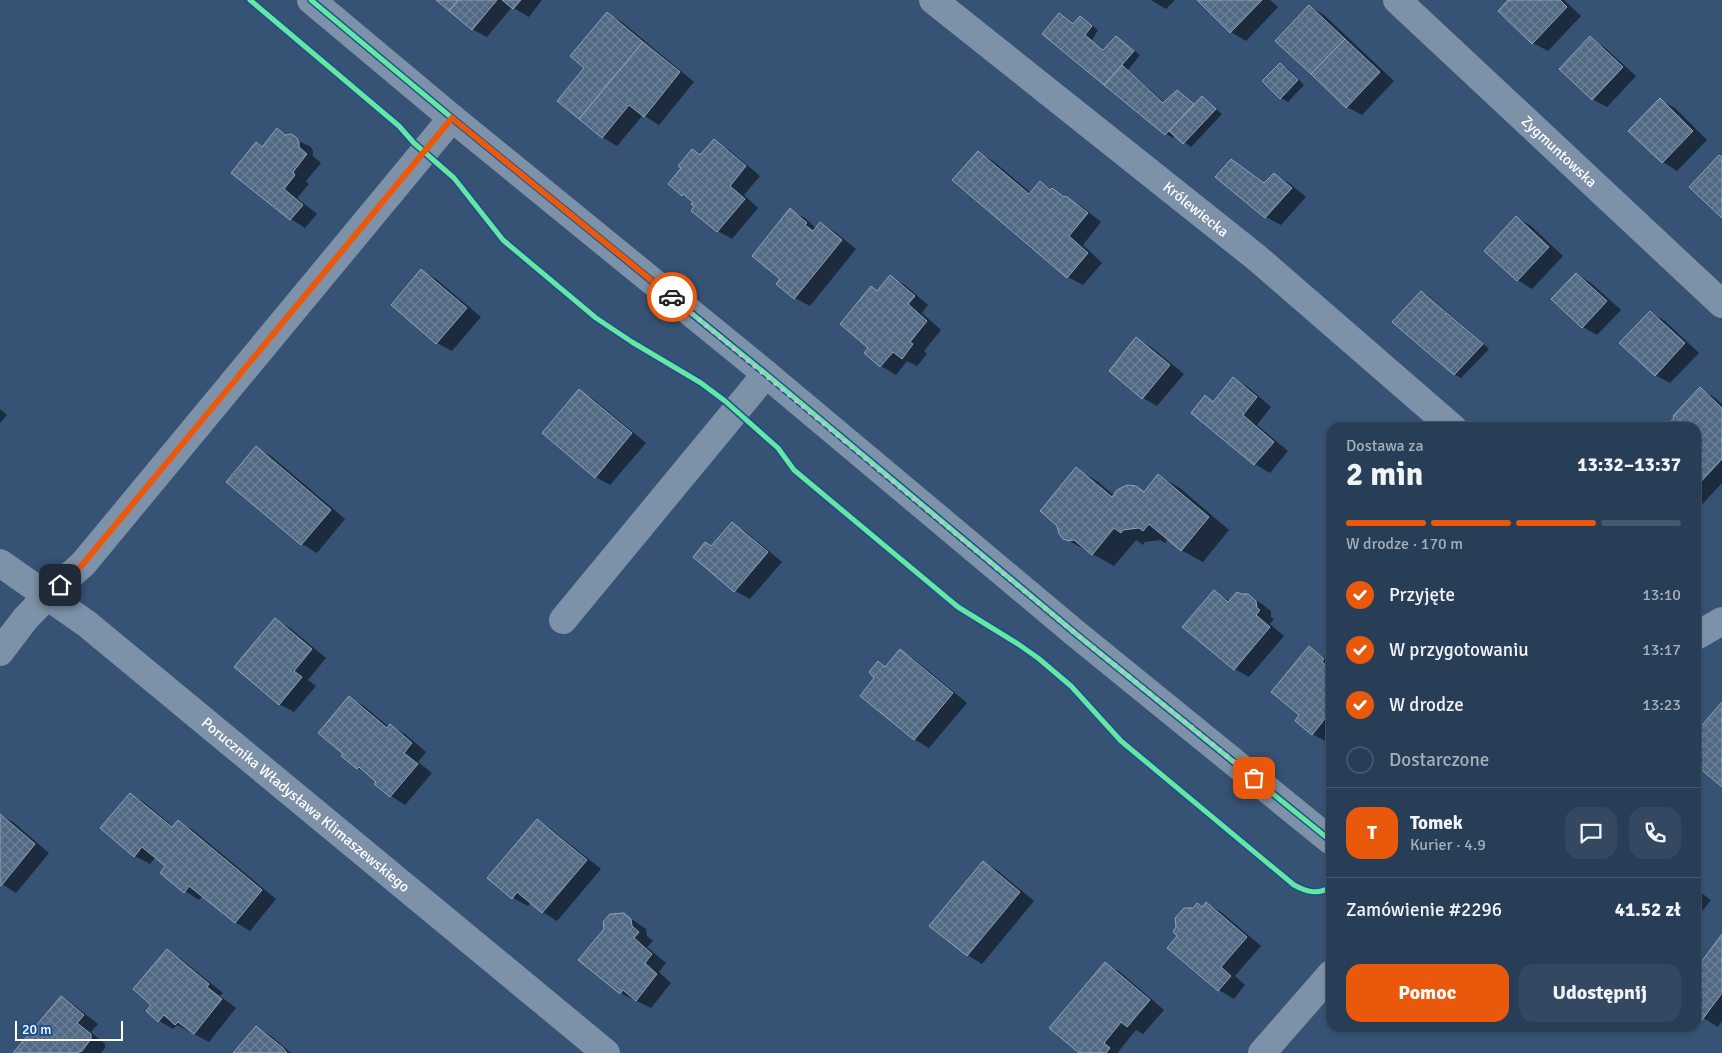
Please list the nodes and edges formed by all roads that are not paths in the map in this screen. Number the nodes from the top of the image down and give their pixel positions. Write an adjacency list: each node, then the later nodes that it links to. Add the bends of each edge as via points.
1 (311, 0): 4 (street)
2 (933, 0): 7 (street, Królewiecka, via 1257,258)
3 (1397, 0): 5 (street, Zygmuntowska)
4 (452, 118): 6 (street); 9 (street, via 83,564)
5 (1722, 304)
6 (766, 374): 10 (street); 14 (street, via 1067,627)
7 (1446, 422)
8 (0, 563): 9 (street, Porucznika Władysława Klimaszewskiego)
9 (48, 595): 13 (street); 16 (street, Porucznika Władysława Klimaszewskiego)
10 (563, 620)
11 (1722, 621): 12 (street)
12 (1701, 633)
13 (0, 652)
14 (1326, 836)
15 (1326, 980): 17 (street)
16 (606, 1053)
17 (1262, 1053)

